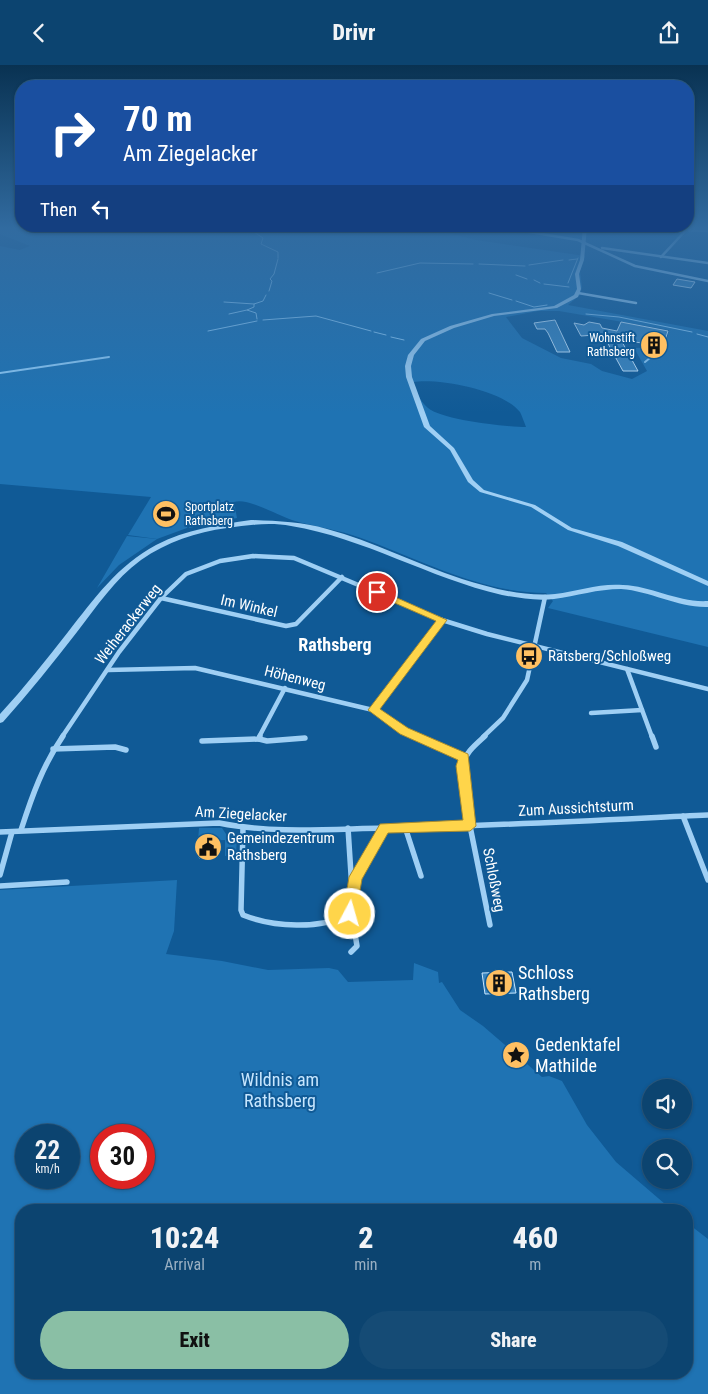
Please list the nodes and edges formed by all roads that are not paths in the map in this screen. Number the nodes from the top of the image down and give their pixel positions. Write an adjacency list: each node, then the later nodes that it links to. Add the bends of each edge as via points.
1 (578, 289): 2 (street)
2 (578, 293): 3 (street); 5 (street, via 570,301 555,307 480,319 432,335 418,345 408,366 409,377 427,427 452,449 470,481 482,491 533,506 570,529 612,541)
3 (636, 303)
4 (342, 577): 7 (street, Weiherackerweg, via 294,558 254,556 220,561 186,575); 7 (street, Im Winkel, via 296,624 286,626); 9 (street, Weiherackerweg)
5 (708, 583)
6 (545, 597): 8 (street, via 623,587 695,604); 10 (street); 18 (street, via 496,591 464,582 367,543 314,527 271,521 220,525 161,545 129,566 104,591)
7 (161, 598): 12 (street, Weiherackerweg)
8 (708, 604)
9 (442, 620): 10 (street, Weiherackerweg); 15 (street)
10 (534, 647): 11 (street, Weiherackerweg); 25 (street, via 526,680 504,718)
11 (627, 669): 14 (street, Weiherackerweg); 16 (street)
12 (108, 670): 13 (street, Höhenweg, via 195,668); 23 (street, Weiherackerweg)
13 (285, 688): 15 (street, Höhenweg); 20 (street)
14 (708, 689)
15 (373, 710): 25 (street, Höhenweg, via 404,731)
16 (642, 711): 17 (street); 22 (street)
17 (591, 713)
18 (0, 720)
19 (305, 738): 20 (street)
20 (259, 739): 21 (street)
21 (202, 741)
22 (656, 747)
23 (53, 749): 24 (street, via 115,747); 33 (street, Weiherackerweg, via 36,785)
24 (126, 750)
25 (464, 758): 28 (street, Schloßweg, via 462,766)
26 (708, 815): 27 (street, Zum Aussichtsturm)
27 (683, 816): 28 (street, Zum Aussichtsturm); 38 (street)
28 (470, 826): 29 (street, Am Ziegelacker); 43 (street, Schloßweg)
29 (405, 827): 31 (street, Am Ziegelacker); 37 (street)
30 (242, 828): 32 (street, Am Ziegelacker); 33 (street, Am Ziegelacker, via 219,823); 42 (street, via 240,910 243,915 260,921 300,924)
31 (384, 828): 32 (street, Am Ziegelacker); 41 (street)
32 (348, 829): 41 (street)
33 (21, 831): 35 (street, Am Ziegelacker)
34 (0, 832): 35 (street, Am Ziegelacker)
35 (12, 832): 36 (street)
36 (0, 875)
37 (420, 876)
38 (708, 880)
39 (67, 882): 40 (street)
40 (0, 886)
41 (352, 890): 42 (street, via 350,914)
42 (345, 918): 44 (street, via 357,942)
43 (490, 925)
44 (351, 952)

